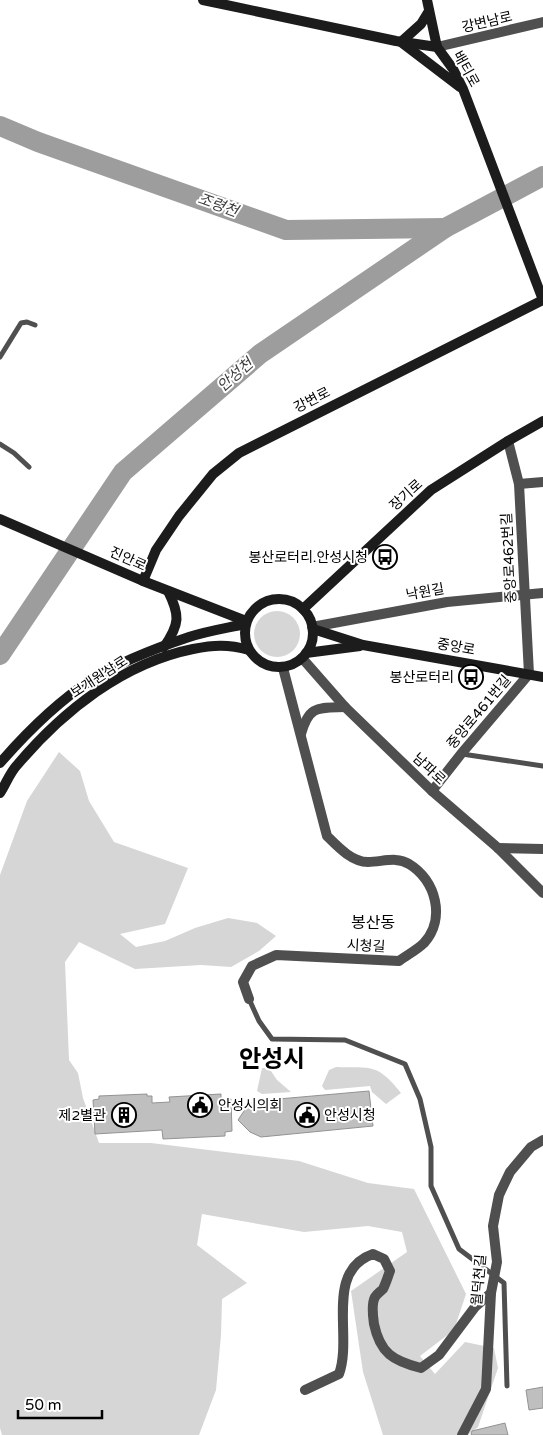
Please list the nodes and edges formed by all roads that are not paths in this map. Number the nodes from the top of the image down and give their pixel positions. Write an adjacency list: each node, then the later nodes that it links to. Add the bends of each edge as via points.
1 (203, 0): 5 (main road, 배티로)
2 (427, 0): 3 (main road)
3 (429, 11): 5 (main road, via 421,24); 6 (main road)
4 (543, 22): 6 (street, 강변남로)
5 (401, 42): 6 (main road, 배티로); 7 (main road)
6 (436, 47): 7 (main road, 배티로, via 454,69)
7 (463, 89): 8 (main road, 배티로)
8 (542, 298): 18 (main road, 강변로, via 239,453 213,474 179,516 156,550)
9 (34, 325): 10 (lane, via 21,323)
10 (0, 357)
11 (543, 422): 12 (main road, 장기로)
12 (508, 441): 16 (street, 중앙로462번길); 22 (main road, 장기로, via 431,490)
13 (0, 444): 14 (lane)
14 (29, 467)
15 (543, 482): 16 (street)
16 (518, 484): 21 (street, 중앙로462번길)
17 (1, 519): 18 (main road, 진안로)
18 (143, 581): 19 (main road, 진안로)
19 (168, 591): 23 (main road, 진안로); 26 (main road, via 177,608 177,623)
20 (543, 593): 21 (street, 낙원길)
21 (525, 595): 24 (street, 낙원길, via 447,602); 30 (street, 중앙로462번길)
22 (303, 610): 23 (main road, via 294,603 273,599 253,610); 24 (main road)
23 (246, 623): 26 (main road, 보개원삼로, via 190,636); 27 (main road, via 244,632)
24 (313, 628): 25 (main road, 중앙로); 28 (main road, via 312,640)
25 (363, 645): 28 (main road, 중앙로); 30 (main road, 중앙로)
26 (164, 647): 35 (main road, 보개원삼로, via 92,679 25,733)
27 (249, 650): 29 (main road, via 260,662); 38 (main road, 보개원삼로, via 232,645 206,647 170,654 123,674 53,726 16,766)
28 (304, 656): 29 (main road); 32 (street, 남파로)
29 (283, 668): 33 (street, 시청길)
30 (529, 674): 31 (main road, 중앙로); 34 (street, 중앙로461번길)
31 (543, 677)
32 (345, 707): 33 (street, via 317,709 305,720); 37 (street, 남파로)
33 (300, 735): 42 (street, 시청길, via 327,836 346,854 367,862 389,859 408,863 425,877 435,897 436,922 424,942 399,961 276,955 252,966 242,982)
34 (461, 754): 36 (lane); 37 (street, 중앙로461번길)
35 (0, 762)
36 (543, 766)
37 (432, 791): 39 (street, 남파로)
38 (0, 794)
39 (498, 848): 40 (street); 41 (street, 남파로)
40 (543, 850)
41 (543, 893)
42 (249, 998): 44 (lane, via 272,1039 345,1040 406,1064 420,1099 431,1147 431,1186 459,1249)
43 (543, 1140): 44 (street, 월덕천길, via 531,1146 510,1172 499,1195 493,1226 497,1262)
44 (494, 1275): 45 (street, 월덕천길); 46 (lane, via 504,1283)
45 (491, 1293): 47 (street, via 475,1308 439,1355 421,1368 409,1365 386,1353 377,1338 374,1298 384,1287 390,1271 384,1259 373,1254 363,1257 354,1265 345,1282 344,1340 339,1374); 48 (street, 월덕천길, via 486,1389)
46 (507, 1386)
47 (305, 1390)
48 (462, 1435)

